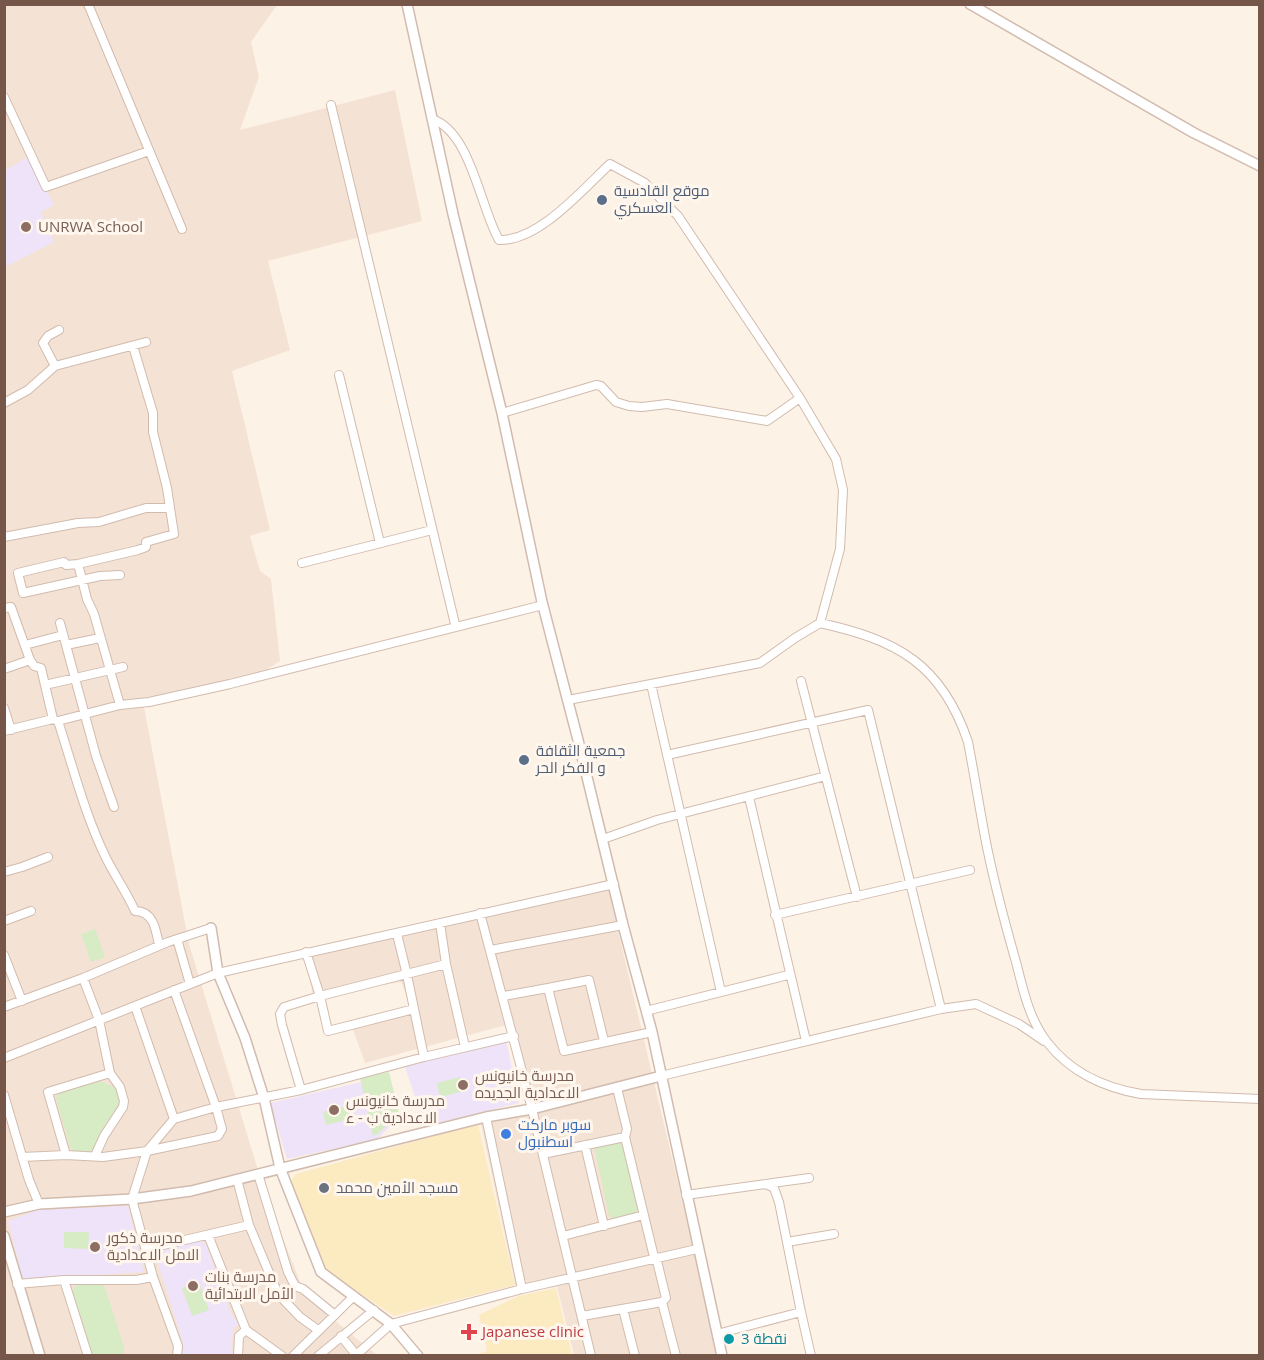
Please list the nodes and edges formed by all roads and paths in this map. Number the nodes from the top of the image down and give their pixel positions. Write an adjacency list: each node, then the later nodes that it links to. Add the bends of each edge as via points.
1 (88, 4): 7 (street)
2 (407, 4): 6 (street)
3 (970, 4): 8 (street, via 1194,134)
4 (4, 97): 7 (street, via 46,187)
5 (331, 105): 19 (street)
6 (432, 119): 15 (street, via 441,122 459,142 499,240 510,241 539,228 610,164 645,183 678,216); 17 (street)
7 (149, 151): 9 (street)
8 (1260, 166)
9 (182, 229)
10 (59, 330): 13 (street, via 43,343)
11 (146, 342): 12 (street)
12 (133, 346): 13 (street); 18 (street, via 153,413 153,432)
13 (55, 366): 16 (street, via 28,390)
14 (339, 375): 21 (street)
15 (800, 398): 17 (street, via 767,421 668,404 629,406 616,402 596,385); 29 (street, via 836,459 843,490 840,549)
16 (4, 403)
17 (502, 413): 26 (street)
18 (170, 508): 20 (street, via 146,508 99,522); 23 (street, via 174,534 146,542 146,547)
19 (432, 530): 21 (street); 30 (street)
20 (4, 537)
21 (380, 543): 22 (street)
22 (302, 563)
23 (78, 564): 25 (street); 25 (street, via 64,562 18,573 23,594)
24 (120, 575): 25 (street)
25 (82, 581): 32 (street)
26 (543, 605): 43 (street); 44 (street, via 240,681)
27 (4, 608): 33 (street, via 11,607)
28 (60, 623): 31 (street)
29 (820, 623): 41 (street, via 760,663); 97 (street, via 874,638 899,651 931,675 951,703 968,742 992,868 1026,999)
30 (454, 624)
31 (63, 635): 33 (street); 34 (street)
32 (100, 638): 34 (street); 38 (street)
33 (25, 645): 35 (street)
34 (66, 645): 39 (street)
35 (30, 660): 37 (street); 42 (street, via 41,668)
36 (123, 667): 38 (street)
37 (4, 669)
38 (110, 669): 39 (street); 44 (street)
39 (73, 678): 42 (street); 46 (street)
40 (801, 681): 48 (street)
41 (651, 684): 43 (street); 50 (street)
42 (45, 685): 47 (street)
43 (568, 700): 55 (street)
44 (120, 705): 46 (street)
45 (4, 708): 49 (street)
46 (84, 715): 47 (street); 53 (street)
47 (56, 720): 49 (street); 71 (street, via 107,859 135,911 154,923)
48 (812, 723): 50 (street); 51 (street); 60 (street, via 868,710)
49 (8, 730)
50 (667, 755): 54 (street)
51 (826, 776): 52 (street); 61 (street)
52 (749, 796): 54 (street); 64 (street)
53 (114, 807)
54 (680, 814): 55 (street); 83 (street)
55 (603, 839): 59 (street)
56 (48, 857): 58 (street)
57 (970, 870): 60 (street)
58 (4, 872)
59 (614, 884): 63 (street); 67 (street)
60 (911, 884): 61 (street); 90 (street)
61 (857, 897): 64 (street)
62 (31, 911): 65 (street)
63 (480, 914): 66 (street); 72 (street)
64 (775, 915): 96 (street)
65 (4, 921)
66 (440, 923): 69 (street); 75 (street)
67 (622, 925): 72 (street); 91 (street)
68 (211, 928): 70 (street); 76 (street)
69 (397, 934): 73 (street); 77 (street)
70 (177, 939): 71 (street); 80 (street)
71 (159, 945): 79 (street)
72 (491, 950): 85 (street)
73 (306, 952): 76 (street); 84 (street)
74 (4, 955): 86 (street)
75 (446, 964): 77 (street); 98 (street)
76 (218, 973): 80 (street); 106 (street)
77 (407, 975): 84 (street); 89 (street)
78 (788, 975): 83 (street)
79 (83, 978): 86 (street); 92 (street)
80 (190, 984): 82 (street)
81 (549, 988): 85 (street); 95 (street, via 589,980); 95 (street, via 564,1051)
82 (174, 990): 87 (street); 108 (street)
83 (721, 992): 91 (street)
84 (320, 996): 89 (street, via 328,1031); 104 (street, via 284,1007 280,1014)
85 (504, 996): 94 (street)
86 (21, 1001): 88 (street)
87 (135, 1006): 92 (street); 111 (street)
88 (4, 1007)
89 (414, 1009): 99 (street)
90 (941, 1009): 96 (street); 97 (street, via 976,1004 1019,1024)
91 (646, 1011): 93 (street)
92 (99, 1020): 100 (street); 101 (street)
93 (652, 1032): 95 (street); 102 (street)
94 (513, 1036): 98 (street); 109 (street)
95 (604, 1041)
96 (806, 1041): 102 (street)
97 (1048, 1044): 107 (street, via 1082,1073 1127,1092)
98 (465, 1047): 99 (street)
99 (424, 1057): 104 (street)
100 (4, 1058)
101 (110, 1073): 116 (street, via 48,1092); 117 (street, via 120,1087 123,1107)
102 (661, 1076): 103 (street); 124 (street)
103 (618, 1088): 109 (street); 112 (street, via 627,1129)
104 (301, 1090): 106 (street)
105 (4, 1095): 118 (street)
106 (264, 1098): 108 (street); 119 (street)
107 (1260, 1099)
108 (216, 1107): 111 (street); 114 (street, via 222,1129 218,1136)
109 (532, 1109): 110 (street); 115 (street)
110 (486, 1117): 119 (street); 144 (street)
111 (174, 1119): 114 (street)
112 (625, 1137): 113 (street); 128 (street)
113 (585, 1145): 115 (street); 130 (street)
114 (147, 1151): 117 (street); 125 (street)
115 (543, 1154): 134 (street)
116 (66, 1155): 117 (street); 118 (street)
117 (95, 1156)
118 (22, 1157): 126 (street)
119 (280, 1168): 120 (street); 145 (street, via 321,1272)
120 (258, 1174): 122 (street); 150 (street, via 295,1286)
121 (809, 1178): 123 (street)
122 (237, 1179): 125 (street, via 191,1191); 129 (street)
123 (766, 1184): 124 (street); 135 (street, via 774,1188)
124 (686, 1195): 137 (street)
125 (132, 1199): 126 (street); 136 (street)
126 (39, 1204): 127 (street)
127 (4, 1212)
128 (644, 1215): 130 (street); 139 (street)
129 (249, 1225): 132 (street); 154 (street, via 278,1294)
130 (604, 1226): 134 (street)
131 (834, 1234): 135 (street)
132 (208, 1235): 136 (street); 153 (street)
133 (4, 1236): 138 (street)
134 (563, 1236): 141 (street)
135 (787, 1242): 149 (street)
136 (147, 1249): 140 (street)
137 (697, 1249): 139 (street); 155 (street)
138 (7, 1257): 143 (street)
139 (655, 1257): 141 (street); 146 (street, via 666,1298)
140 (153, 1277): 142 (street); 161 (street, via 178,1346)
141 (573, 1277): 144 (street); 151 (street)
142 (63, 1280): 143 (street); 160 (street)
143 (17, 1284): 159 (street)
144 (522, 1289): 152 (street)
145 (354, 1296): 148 (street); 150 (street)
146 (662, 1302): 147 (street); 170 (street)
147 (623, 1309): 151 (street); 169 (street)
148 (374, 1310): 152 (street); 156 (street)
149 (801, 1312): 155 (street); 172 (street)
150 (335, 1315): 154 (street)
151 (582, 1316): 168 (street)
152 (391, 1324): 158 (street); 167 (street)
153 (246, 1330): 157 (street); 162 (street, via 239,1336)
154 (318, 1330): 165 (street)
155 (717, 1334): 171 (street)
156 (341, 1336): 158 (street); 166 (street)
157 (266, 1346): 163 (street); 164 (street)
158 (356, 1355)
159 (40, 1356)
160 (88, 1356)
161 (177, 1356)
162 (238, 1356)
163 (264, 1356)
164 (282, 1356)
165 (293, 1356)
166 (318, 1356)
167 (418, 1356)
168 (591, 1356)
169 (635, 1356)
170 (676, 1356)
171 (722, 1356)
172 (811, 1356)

